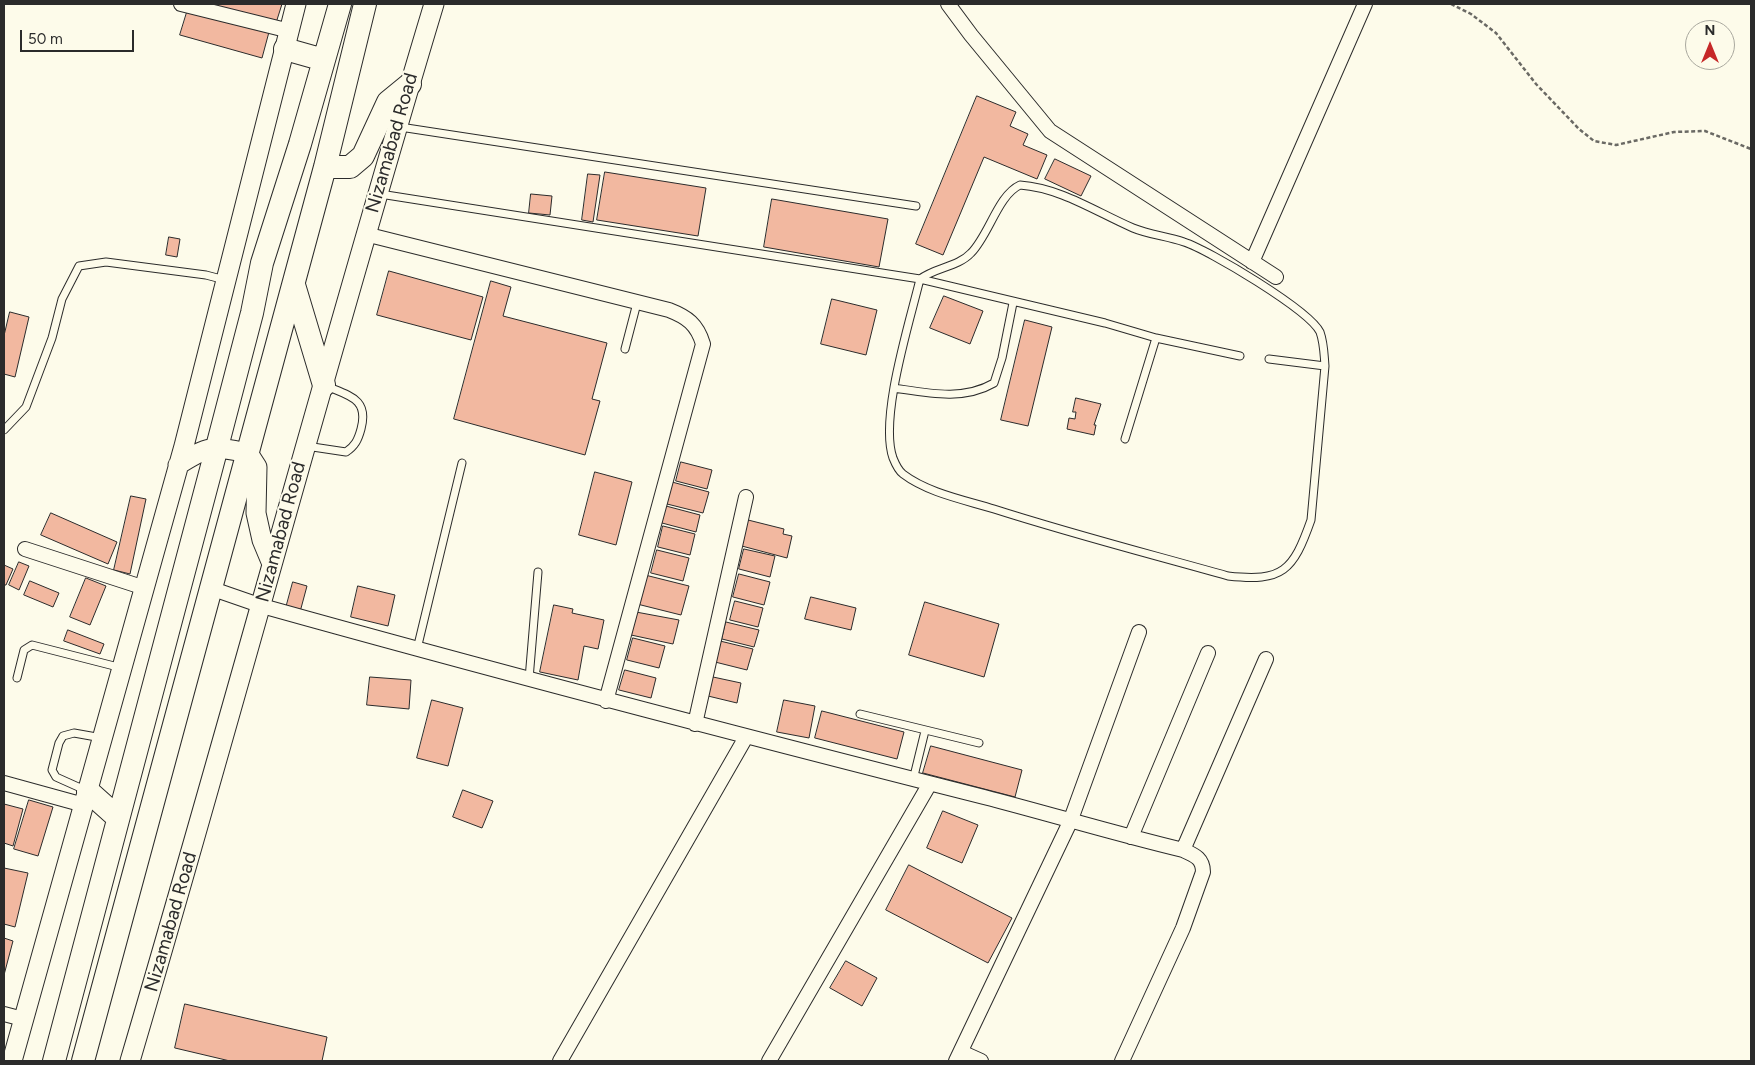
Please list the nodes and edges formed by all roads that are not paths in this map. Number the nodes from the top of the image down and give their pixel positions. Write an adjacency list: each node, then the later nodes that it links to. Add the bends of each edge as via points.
1 (181, 4): 8 (street)
2 (296, 4): 8 (main road)
3 (340, 4): 9 (highway)
4 (365, 4): 12 (highway)
5 (434, 4): 10 (main road, Nizamabad Road)
6 (948, 4): 16 (street, via 1050,131)
7 (1365, 4): 16 (street)
8 (288, 40): 9 (highway); 19 (main road)
9 (324, 60): 30 (highway, via 262,263)
10 (410, 84): 11 (main road, Nizamabad Road); 12 (highway, via 388,102 363,156 350,167)
11 (397, 127): 13 (main road, Nizamabad Road); 14 (lane)
12 (325, 167): 20 (highway)
13 (379, 194): 15 (main road, Nizamabad Road); 18 (lane)
14 (916, 206)
15 (364, 234): 21 (street); 28 (main road, Nizamabad Road)
16 (1252, 262): 17 (street)
17 (1276, 277)
18 (920, 279): 22 (lane); 27 (lane, via 931,270 963,260 971,253 984,239 1013,188 1020,185 1054,191 1098,214 1147,234 1184,242 1236,268 1300,312 1319,330); 29 (lane)
19 (226, 280): 32 (lane, via 106,262 79,266 62,299 52,338 26,407); 38 (main road)
20 (294, 284): 28 (highway); 31 (highway)
21 (637, 303): 24 (lane); 53 (street, via 685,316 695,325 703,344)
22 (1013, 303): 23 (lane); 29 (lane, via 994,383 980,391 963,394)
23 (1156, 338): 25 (lane); 33 (lane)
24 (625, 350)
25 (1240, 356)
26 (1269, 359): 27 (lane)
27 (1325, 366): 29 (lane, via 1311,520 1305,538 1288,568 1275,576 1253,579 1228,576 1052,528 915,481 901,473 893,457 890,428)
28 (324, 385): 35 (main road, Nizamabad Road); 35 (lane, via 360,403 364,419 357,442 346,452)
29 (894, 388)
30 (228, 404): 31 (highway, via 236,418 241,420); 34 (highway)
31 (258, 414): 36 (highway)
32 (4, 430)
33 (1125, 440)
34 (217, 446): 36 (main road); 38 (main road, via 200,450); 64 (highway)
35 (304, 446): 41 (main road, Nizamabad Road)
36 (248, 453): 41 (main road, via 257,467 256,513); 44 (highway)
37 (462, 463): 47 (lane)
38 (178, 465): 43 (main road)
39 (746, 497): 55 (street)
40 (25, 549): 43 (street)
41 (272, 564): 45 (main road, Nizamabad Road)
42 (538, 572): 52 (lane)
43 (145, 588): 50 (main road)
44 (210, 588): 45 (street); 73 (highway)
45 (262, 606): 47 (street); 74 (main road, Nizamabad Road)
46 (1139, 632): 65 (street)
47 (417, 649): 52 (street)
48 (1208, 653): 66 (street)
49 (1266, 659): 67 (street)
50 (122, 668): 51 (lane, via 32,645 24,650); 58 (main road)
51 (17, 678)
52 (529, 680): 53 (street)
53 (606, 701): 55 (street)
54 (860, 714): 56 (lane)
55 (695, 724): 57 (street)
56 (925, 731): 59 (lane); 60 (lane)
57 (746, 737): 60 (street); 75 (street)
58 (103, 738): 63 (main road); 63 (lane, via 74,733 63,736 59,744 52,770 56,777)
59 (979, 743)
60 (913, 781): 62 (street)
61 (4, 783): 63 (street)
62 (929, 785): 65 (street); 76 (street)
63 (86, 798): 64 (highway); 69 (main road)
64 (117, 817): 72 (highway)
65 (1070, 822): 66 (street); 70 (street)
66 (1131, 837): 67 (street)
67 (1182, 850): 78 (street, via 1198,856 1204,864 1204,872 1183,928)
68 (4, 1014): 69 (street)
69 (23, 1019): 71 (main road)
70 (958, 1057): 77 (street)
71 (12, 1061)
72 (54, 1061)
73 (83, 1061)
74 (130, 1061)
75 (560, 1061)
76 (769, 1061)
77 (981, 1061)
78 (1122, 1061)

